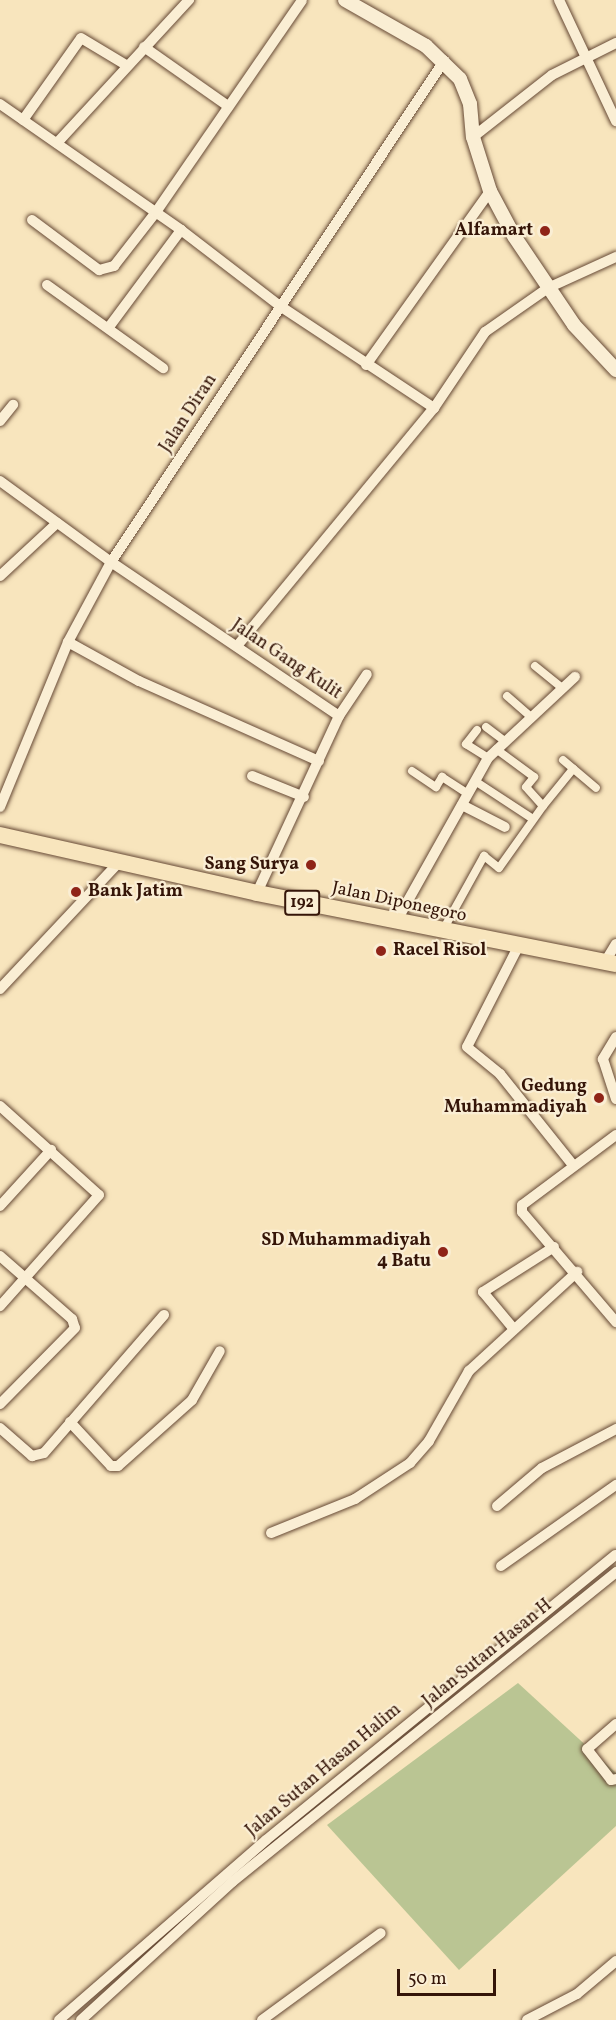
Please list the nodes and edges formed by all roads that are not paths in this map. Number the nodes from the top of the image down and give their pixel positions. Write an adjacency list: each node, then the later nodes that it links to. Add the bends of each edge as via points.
1 (189, 0): 6 (street)
2 (302, 0): 11 (street)
3 (345, 0): 8 (street)
4 (559, 0): 7 (street)
5 (616, 43): 7 (street)
6 (144, 47): 9 (street); 11 (street)
7 (587, 58): 13 (street); 14 (street, via 536,87)
8 (444, 61): 14 (street, via 460,79 470,104); 23 (street, Jalan Diran)
9 (126, 65): 12 (street, via 81,38); 15 (street)
10 (0, 104): 12 (street)
11 (228, 106): 17 (street)
12 (23, 120): 15 (street)
13 (616, 120)
14 (473, 137): 16 (street)
15 (57, 143): 17 (street)
16 (490, 191): 22 (street); 25 (street)
17 (156, 212): 18 (street, via 105,272); 19 (street)
18 (32, 220)
19 (181, 230): 23 (street); 24 (street)
20 (616, 257): 22 (street)
21 (47, 285): 24 (street)
22 (548, 288): 27 (street, via 594,351); 29 (street, via 485,332)
23 (280, 306): 25 (street); 34 (street, Jalan Diran)
24 (109, 327): 26 (street)
25 (366, 365): 29 (street)
26 (162, 368)
27 (616, 370)
28 (13, 405): 30 (street)
29 (434, 408): 37 (street)
30 (0, 421)
31 (4, 483): 32 (street); 33 (street, Jalan Gang Kulit)
32 (0, 495)
33 (57, 523): 34 (street, Jalan Gang Kulit); 35 (street)
34 (111, 562): 36 (street, Jalan Diran); 37 (street, Jalan Gang Kulit)
35 (0, 576)
36 (68, 642): 48 (street, via 139,681); 58 (street, Jalan Diran)
37 (237, 646): 43 (street, Jalan Gang Kulit)
38 (534, 666): 41 (street)
39 (367, 674): 43 (street)
40 (575, 677): 41 (street)
41 (563, 689): 44 (street)
42 (507, 696): 44 (street)
43 (339, 716): 48 (street, Jalan Gang Kulit)
44 (530, 716): 45 (street)
45 (500, 745): 46 (street); 46 (street, via 481,728 466,744); 57 (street, via 534,777 526,787)
46 (488, 758): 52 (street)
47 (563, 760): 49 (street)
48 (320, 761): 55 (street, Jalan Gang Kulit)
49 (573, 769): 53 (street); 57 (street)
50 (412, 771): 54 (street, via 436,787 442,777)
51 (252, 776): 55 (street)
52 (475, 781): 54 (street); 59 (street)
53 (596, 788)
54 (468, 794): 56 (street)
55 (304, 797): 63 (street, Jalan Gang Kulit)
56 (462, 805): 60 (street); 64 (street)
57 (543, 806): 59 (street)
58 (0, 807)
59 (533, 819): 65 (street, via 499,867 484,856)
60 (505, 827)
61 (0, 835): 62 (main road, Jalan Diponegoro / 192)
62 (120, 861): 63 (main road, Jalan Diponegoro / 192); 69 (street)
63 (257, 893): 64 (main road, Jalan Diponegoro / 192)
64 (396, 922): 65 (main road, Jalan Diponegoro / 192)
65 (442, 932): 67 (main road, Jalan Diponegoro / 192)
66 (616, 944): 68 (street)
67 (519, 945): 68 (main road, Jalan Diponegoro / 192); 75 (street, via 467,1047 506,1080)
68 (610, 963)
69 (0, 988)
70 (616, 1037): 71 (street, via 603,1059)
71 (616, 1099)
72 (0, 1106): 74 (street)
73 (616, 1135): 75 (street)
74 (51, 1150): 76 (street); 80 (street, via 99,1196)
75 (572, 1164): 77 (street, via 522,1205 522,1212)
76 (0, 1206)
77 (554, 1246): 79 (street); 84 (street, via 483,1292)
78 (0, 1256): 80 (street)
79 (577, 1272): 83 (street); 84 (street)
80 (25, 1278): 81 (street); 86 (street, via 72,1319 75,1328)
81 (0, 1306)
82 (164, 1315): 87 (street)
83 (616, 1322)
84 (513, 1328): 92 (street, via 469,1371 429,1441 410,1463 356,1499)
85 (220, 1351): 87 (street, via 192,1400 118,1466 111,1466)
86 (0, 1404)
87 (70, 1422): 88 (street, via 50,1449 35,1456)
88 (0, 1428)
89 (616, 1429): 91 (street, via 542,1468)
90 (616, 1485): 94 (street)
91 (497, 1506)
92 (271, 1533)
93 (616, 1555): 100 (street, Jalan Sutan Hasan Halim, via 266,1840)
94 (501, 1566)
95 (616, 1572): 101 (street, Jalan Sutan Hasan H, via 232,1882)
96 (616, 1724): 97 (street, via 587,1749 611,1779)
97 (616, 1779)
98 (381, 1933): 102 (street)
99 (616, 1963): 103 (street, via 571,1997)
100 (59, 2020)
101 (81, 2020)
102 (262, 2020)
103 (527, 2020)

